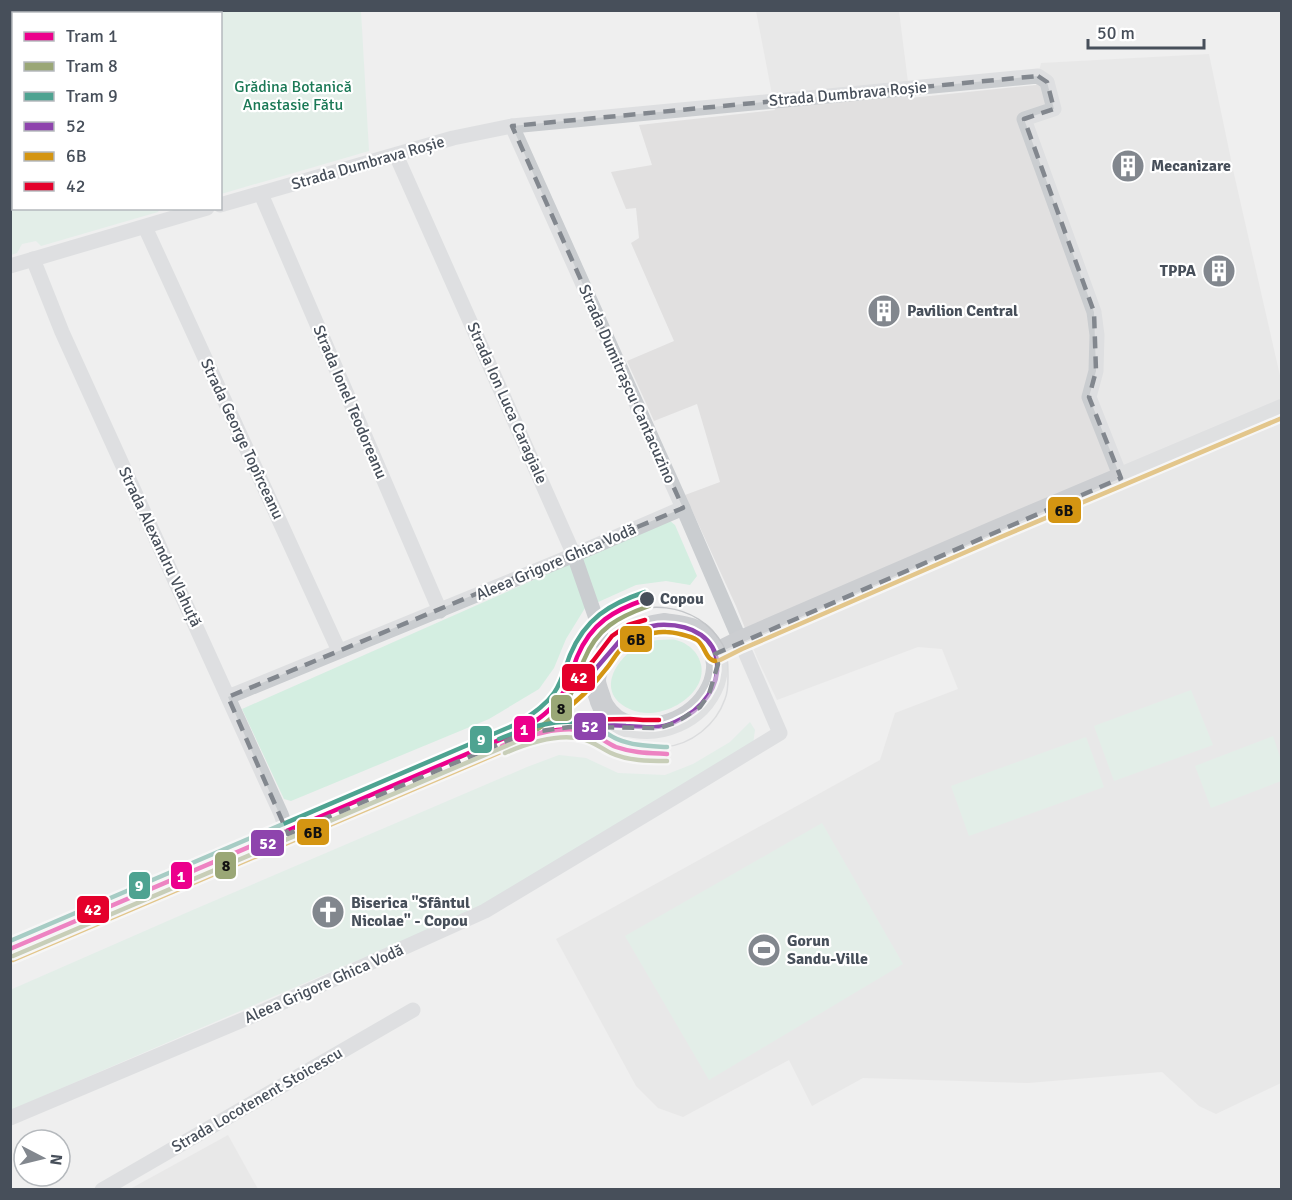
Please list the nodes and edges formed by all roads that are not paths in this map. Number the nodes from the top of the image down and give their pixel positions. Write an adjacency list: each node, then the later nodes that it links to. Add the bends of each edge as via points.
1 (512, 126): 2 (street, Strada Dumbrava Roșie); 10 (street, Strada Dumbrava Roșie, via 1038,75 1047,82 1054,109 1024,119 1094,312 1096,371 1089,397); 11 (street, Strada Dumitrașcu Cantacuzino)
2 (396, 154): 3 (street, Strada Dumbrava Roșie); 12 (street, Strada Ion Luca Caragiale)
3 (261, 194): 4 (street, Strada Dumbrava Roșie); 13 (street, Strada Ionel Teodoreanu)
4 (222, 204)
5 (200, 210): 6 (street)
6 (145, 227): 7 (street); 15 (street, Strada George Topîrceanu)
7 (33, 259): 8 (street); 18 (street, Strada Alexandru Vlahuță, via 62,332)
8 (10, 266)
9 (1281, 410): 10 (main road)
10 (1121, 478): 14 (main road)
11 (683, 508): 12 (street, Aleea Grigore Ghica Vodă); 14 (street, Strada Dumitrașcu Cantacuzino)
12 (574, 555): 13 (street, Aleea Grigore Ghica Vodă); 17 (street, Strada Ion Luca Caragiale, via 598,624)
13 (440, 610): 15 (street, Aleea Grigore Ghica Vodă)
14 (739, 642): 16 (main road); 21 (street, Strada Dumitrașcu Cantacuzino)
15 (339, 651): 18 (street, Aleea Grigore Ghica Vodă)
16 (716, 654): 17 (main road, via 701,633 665,624 632,632); 19 (main road, via 715,680 700,707 659,728)
17 (602, 660): 19 (main road, via 595,680 601,704 616,722); 20 (main road, via 579,688)
18 (228, 697): 22 (street, Strada Alexandru Vlahuță)
19 (630, 726): 20 (main road)
20 (525, 733): 22 (main road)
21 (780, 734): 25 (street, Aleea Grigore Ghica Vodă, via 485,911 260,1013)
22 (288, 834): 23 (main road)
23 (10, 952)
24 (413, 1010): 26 (street, Strada Locotenent Stoicescu)
25 (10, 1118)
26 (102, 1190)

